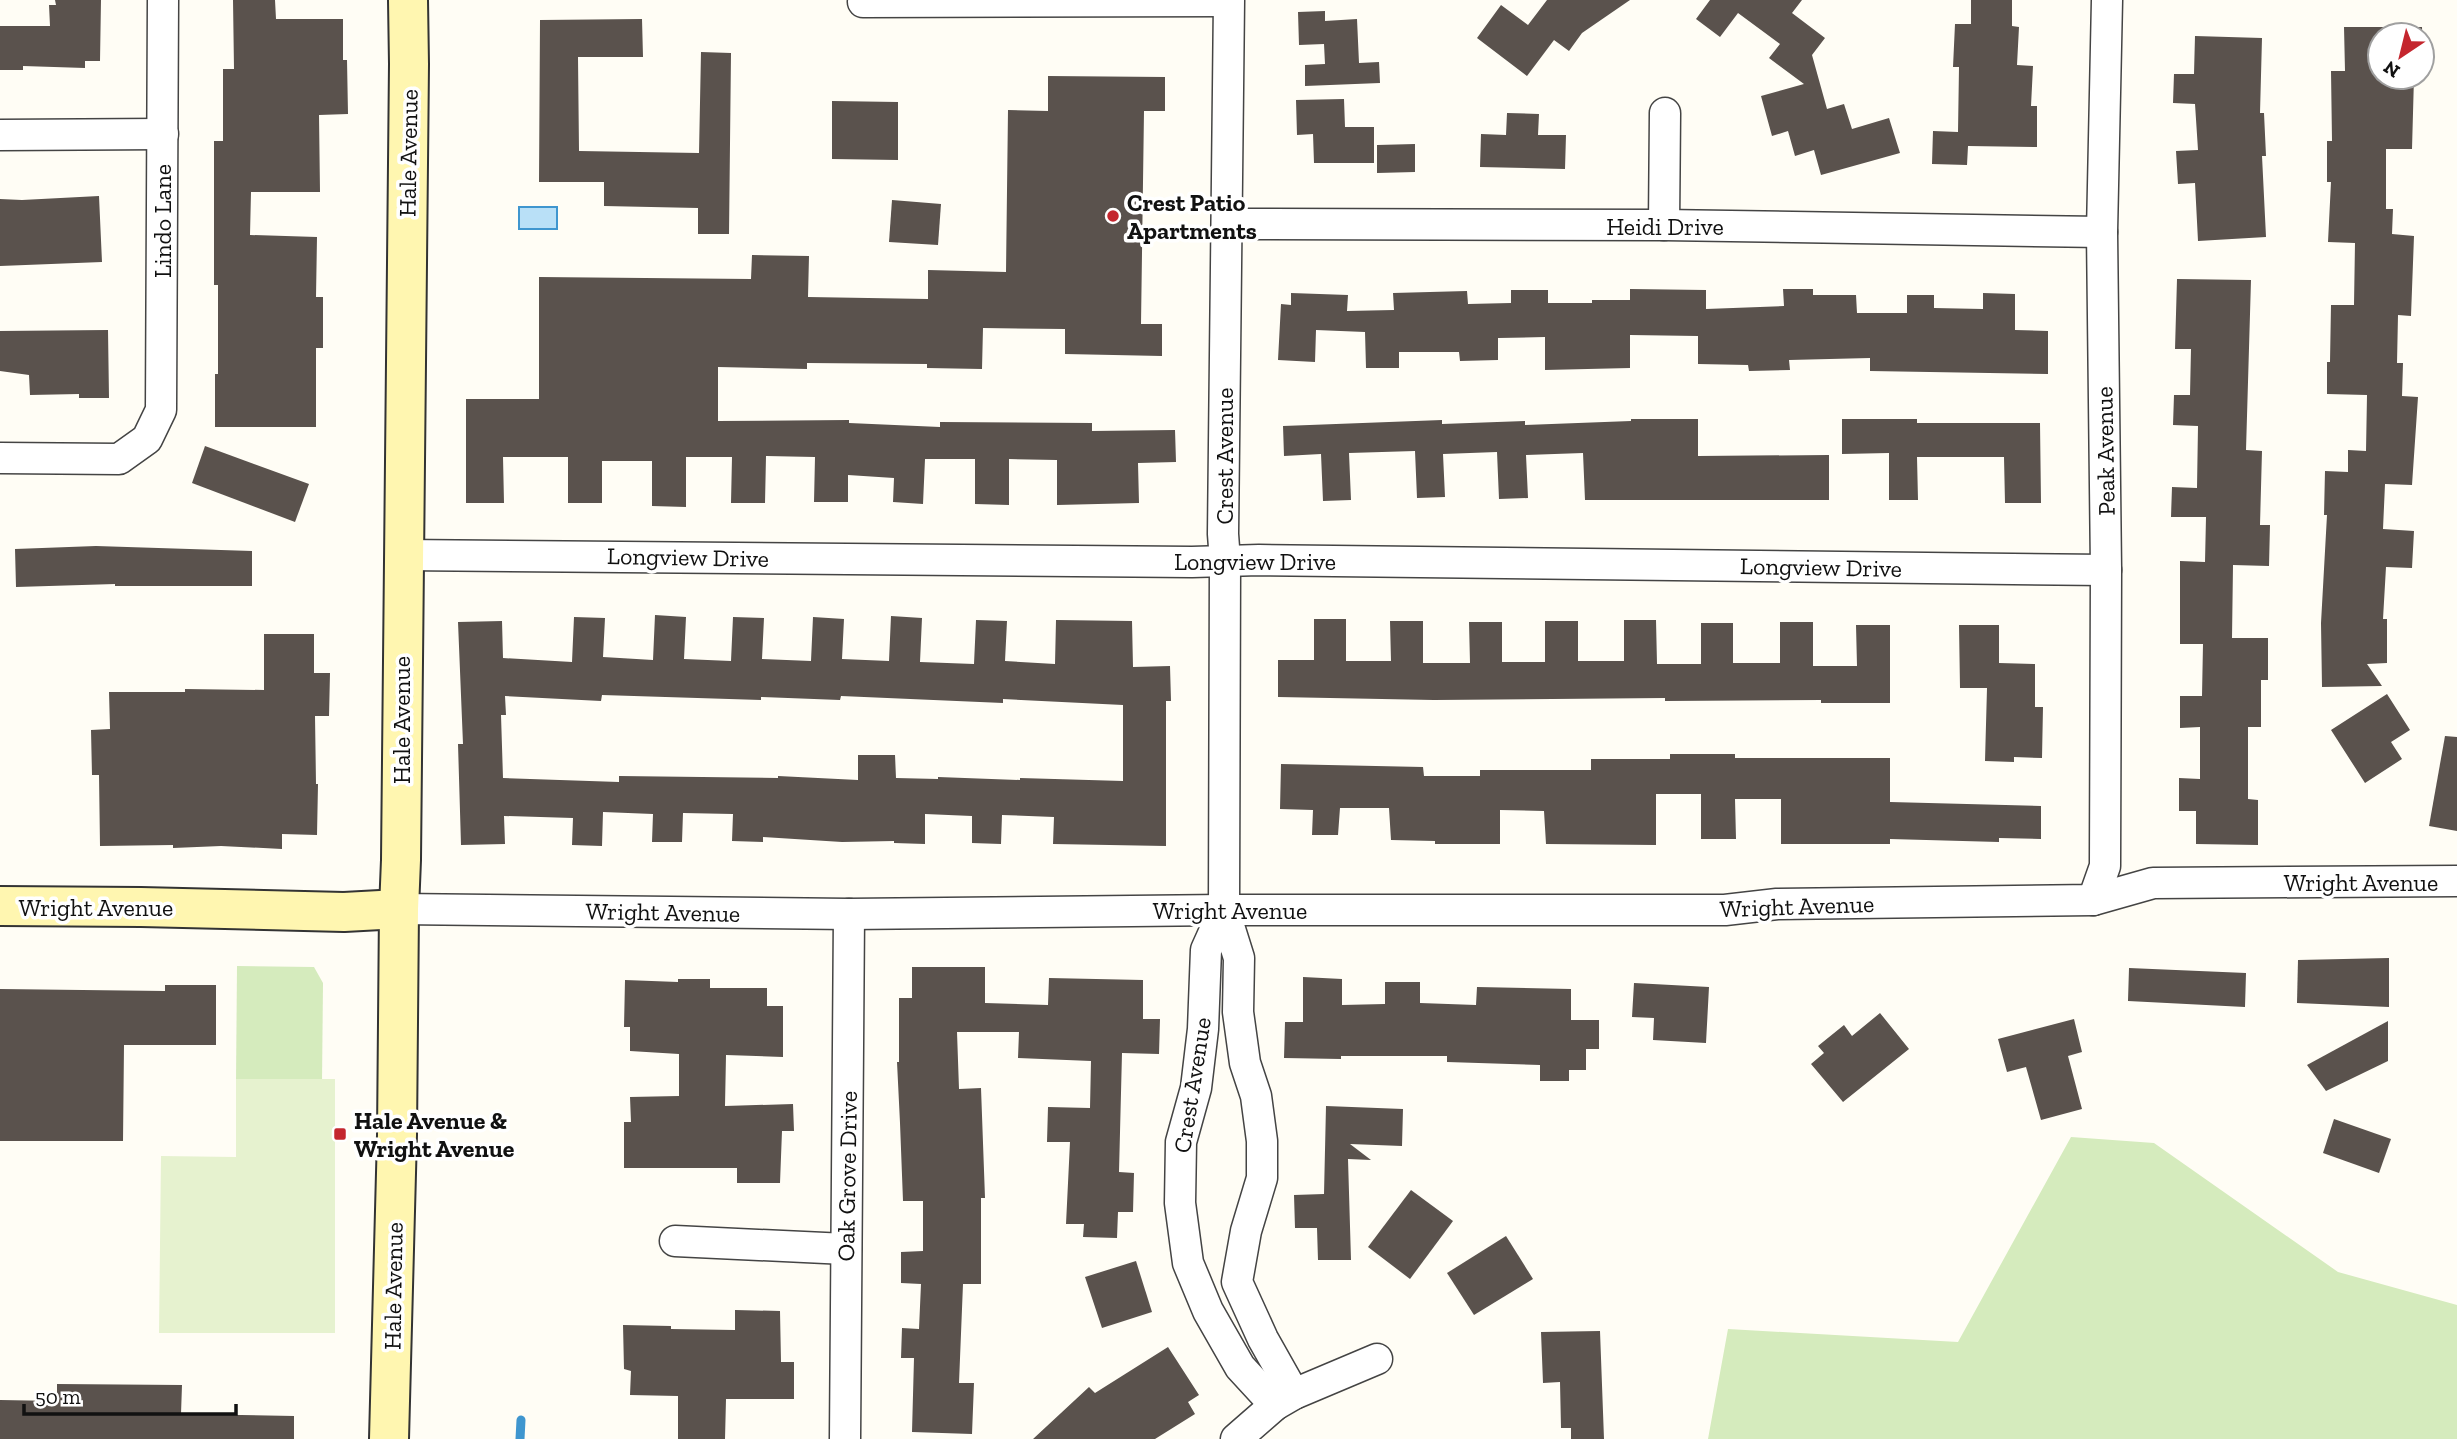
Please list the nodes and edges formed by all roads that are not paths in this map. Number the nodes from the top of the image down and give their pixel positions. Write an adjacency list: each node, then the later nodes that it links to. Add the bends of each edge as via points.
1 (163, 0): 7 (street, Lindo Lane)
2 (408, 0): 13 (main road, Hale Avenue)
3 (1227, 0): 5 (street); 9 (street, Crest Avenue)
4 (2107, 0): 11 (street, Peak Avenue)
5 (863, 2)
6 (1665, 113): 10 (street)
7 (163, 134): 8 (street); 12 (street, Lindo Lane, via 160,410 147,439 118,459)
8 (0, 135)
9 (1227, 223): 10 (street, Heidi Drive); 14 (street, Crest Avenue)
10 (1664, 225): 11 (street, Heidi Drive)
11 (2102, 232): 15 (street, Peak Avenue)
12 (0, 458)
13 (403, 555): 14 (street, Longview Drive); 19 (main road, Hale Avenue)
14 (1225, 561): 15 (street, Longview Drive); 20 (street, Crest Avenue)
15 (2106, 570): 17 (street, Peak Avenue, via 2105,866)
16 (2457, 881): 17 (street, Wright Avenue, via 2152,883)
17 (2093, 900): 20 (street, Wright Avenue, via 1777,904 1725,910)
18 (0, 906): 19 (main road, Wright Avenue)
19 (399, 909): 21 (street, Wright Avenue); 26 (main road, Hale Avenue)
20 (1224, 910): 21 (street, Wright Avenue); 25 (street, Crest Avenue, via 1239,958 1244,1063 1256,1096 1262,1141 1262,1178 1237,1282); 25 (street, Crest Avenue, via 1206,950 1196,1088 1181,1142 1180,1203 1188,1263 1208,1311 1240,1367)
21 (849, 914): 23 (street, Oak Grove Drive)
22 (676, 1241): 23 (street)
23 (846, 1248): 27 (street, Oak Grove Drive)
24 (1377, 1359): 25 (street)
25 (1285, 1399): 28 (street)
26 (389, 1439)
27 (845, 1439)
28 (1236, 1439)

